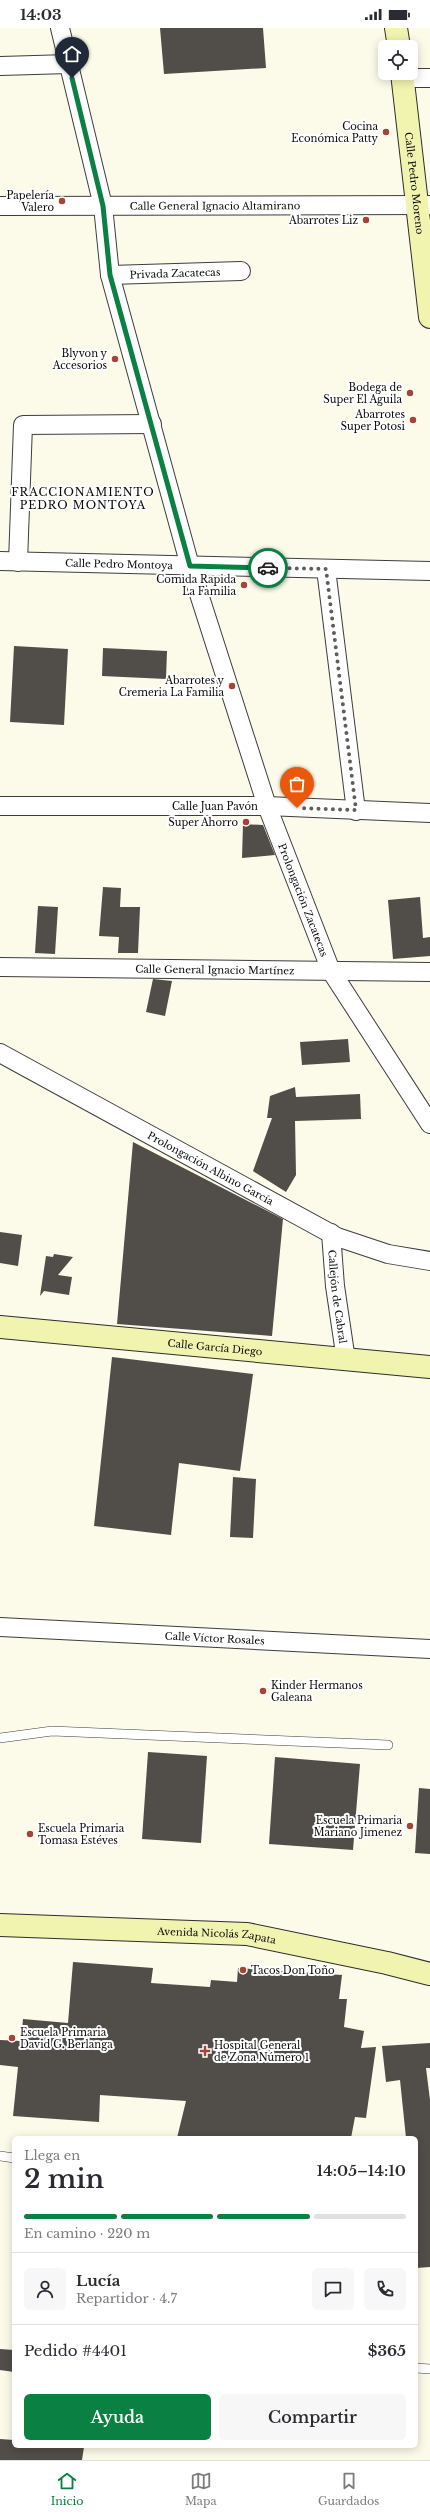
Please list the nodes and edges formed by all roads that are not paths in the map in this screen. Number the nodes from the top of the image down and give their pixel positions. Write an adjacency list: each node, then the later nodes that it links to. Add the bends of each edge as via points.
1 (60, 28): 4 (street, Prolongación Zacatecas)
2 (396, 28): 3 (street)
3 (398, 40)
4 (69, 64): 5 (street); 11 (street, Prolongación Zacatecas)
5 (0, 66)
6 (418, 77): 7 (street)
7 (430, 78)
8 (403, 80): 9 (street, Calle Pedro Moreno)
9 (423, 205): 11 (street, Calle General Ignacio Altamirano); 14 (street, Calle Pedro Moreno)
10 (0, 206): 11 (street, Calle General Ignacio Altamirano)
11 (103, 206): 13 (street, Prolongación Zacatecas)
12 (241, 271): 13 (street, Privada Zacatecas)
13 (110, 275): 15 (street, Prolongación Zacatecas)
14 (430, 317)
15 (152, 424): 17 (street, via 23,425); 18 (street, Prolongación Zacatecas)
16 (0, 562): 17 (street, Calle Pedro Montoya)
17 (18, 562): 18 (street, Calle Pedro Montoya)
18 (190, 566): 19 (street, Calle Pedro Montoya); 22 (street, Prolongación Zacatecas)
19 (326, 569): 20 (street, Calle Pedro Montoya); 23 (street)
20 (430, 570)
21 (0, 806): 22 (street, Calle Juan Pavón)
22 (267, 806): 23 (street, Calle Juan Pavón); 26 (street, Prolongación Zacatecas)
23 (356, 810): 24 (street, Calle Juan Pavón)
24 (430, 814)
25 (0, 967): 26 (street, Calle General Ignacio Martínez)
26 (332, 971): 27 (street, Calle General Ignacio Martínez); 29 (street, Prolongación Zacatecas)
27 (430, 972)
28 (0, 1053): 30 (street, Prolongación Albino García)
29 (430, 1124)
30 (330, 1233): 31 (street, Prolongación Albino García, via 388,1254); 33 (street, Callejón de Cabral)
31 (430, 1261)
32 (0, 1327): 33 (street, Calle García Diego)
33 (346, 1360): 34 (street, Calle García Diego)
34 (430, 1367)
35 (0, 1627): 36 (street, Calle Víctor Rosales)
36 (430, 1649)
37 (0, 1738): 38 (lane, via 52,1731)
38 (388, 1745)
39 (0, 1925): 40 (street, Avenida Nicolás Zapata, via 247,1934)
40 (430, 1974)
41 (0, 2156): 42 (lane)
42 (12, 2158)
43 (418, 2368): 44 (lane)
44 (430, 2369)

